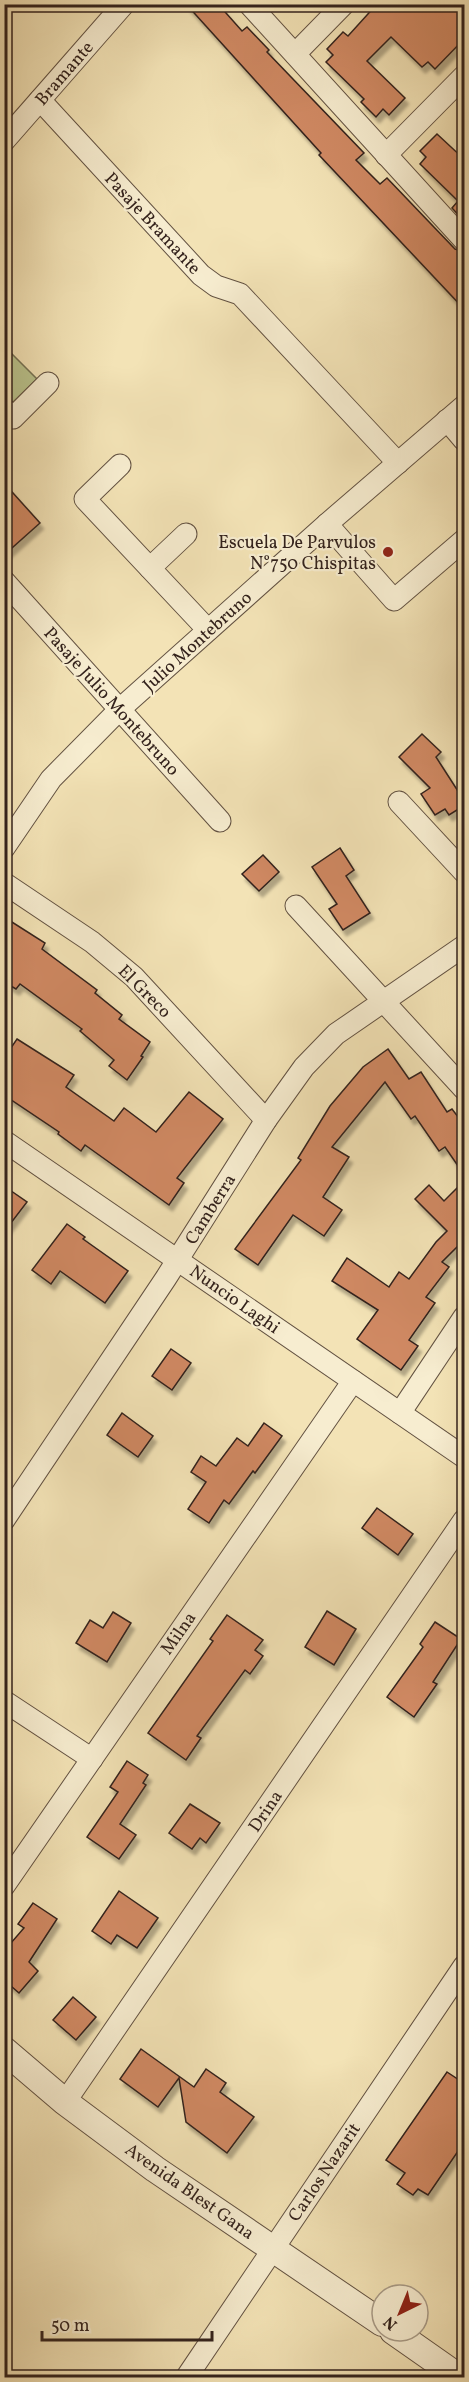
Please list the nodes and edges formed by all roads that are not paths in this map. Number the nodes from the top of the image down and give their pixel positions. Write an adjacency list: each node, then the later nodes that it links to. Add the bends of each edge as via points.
1 (124, 4): 6 (street, Bramante)
2 (249, 4): 4 (street)
3 (344, 4): 4 (street)
4 (295, 54): 8 (street)
5 (465, 76): 8 (street)
6 (40, 100): 7 (street, Bramante); 15 (street, Pasaje Bramante, via 201,275 216,286 240,294)
7 (4, 141)
8 (386, 155): 9 (street)
9 (465, 240)
10 (48, 383): 12 (street, via 13,418)
11 (465, 406): 13 (street, Julio Montebruno)
12 (4, 409)
13 (447, 420): 14 (street); 15 (street, Julio Montebruno)
14 (465, 440)
15 (398, 463): 17 (street, Julio Montebruno)
16 (120, 465): 20 (street, via 85,499)
17 (327, 525): 19 (street, via 394,600); 22 (street, Julio Montebruno)
18 (186, 534): 20 (street)
19 (465, 540)
20 (150, 568): 22 (street)
21 (4, 581): 23 (street, Pasaje Julio Montebruno)
22 (208, 630): 23 (street, Julio Montebruno)
23 (120, 709): 25 (street, Pasaje Julio Montebruno); 26 (street, Julio Montebruno, via 51,779)
24 (399, 802): 27 (street)
25 (220, 821)
26 (4, 848)
27 (465, 872)
28 (4, 883): 33 (street, El Greco, via 92,942 125,970)
29 (296, 906): 31 (street)
30 (465, 946): 31 (street, Camberra)
31 (383, 1000): 32 (street); 33 (street, Camberra, via 319,1050)
32 (465, 1089)
33 (266, 1120): 35 (street, Camberra)
34 (4, 1141): 35 (street, Nuncio Laghi)
35 (178, 1260): 37 (street, Nuncio Laghi); 40 (street, Camberra)
36 (465, 1317): 38 (street)
37 (353, 1381): 38 (street, Nuncio Laghi); 43 (street, Milna)
38 (400, 1413): 39 (street, Nuncio Laghi)
39 (465, 1457)
40 (4, 1520)
41 (465, 1520): 47 (street, Drina)
42 (4, 1701): 43 (street)
43 (92, 1759): 44 (street, Milna)
44 (4, 1886)
45 (465, 1966): 48 (street, Carlos Nazarit)
46 (4, 2050): 47 (street, Avenida Blest Gana)
47 (65, 2102): 48 (street, Avenida Blest Gana, via 155,2169)
48 (273, 2248): 49 (street, Avenida Blest Gana); 51 (street, Carlos Nazarit)
49 (370, 2315)
50 (410, 2343): 52 (street)
51 (186, 2378)
52 (460, 2378)

